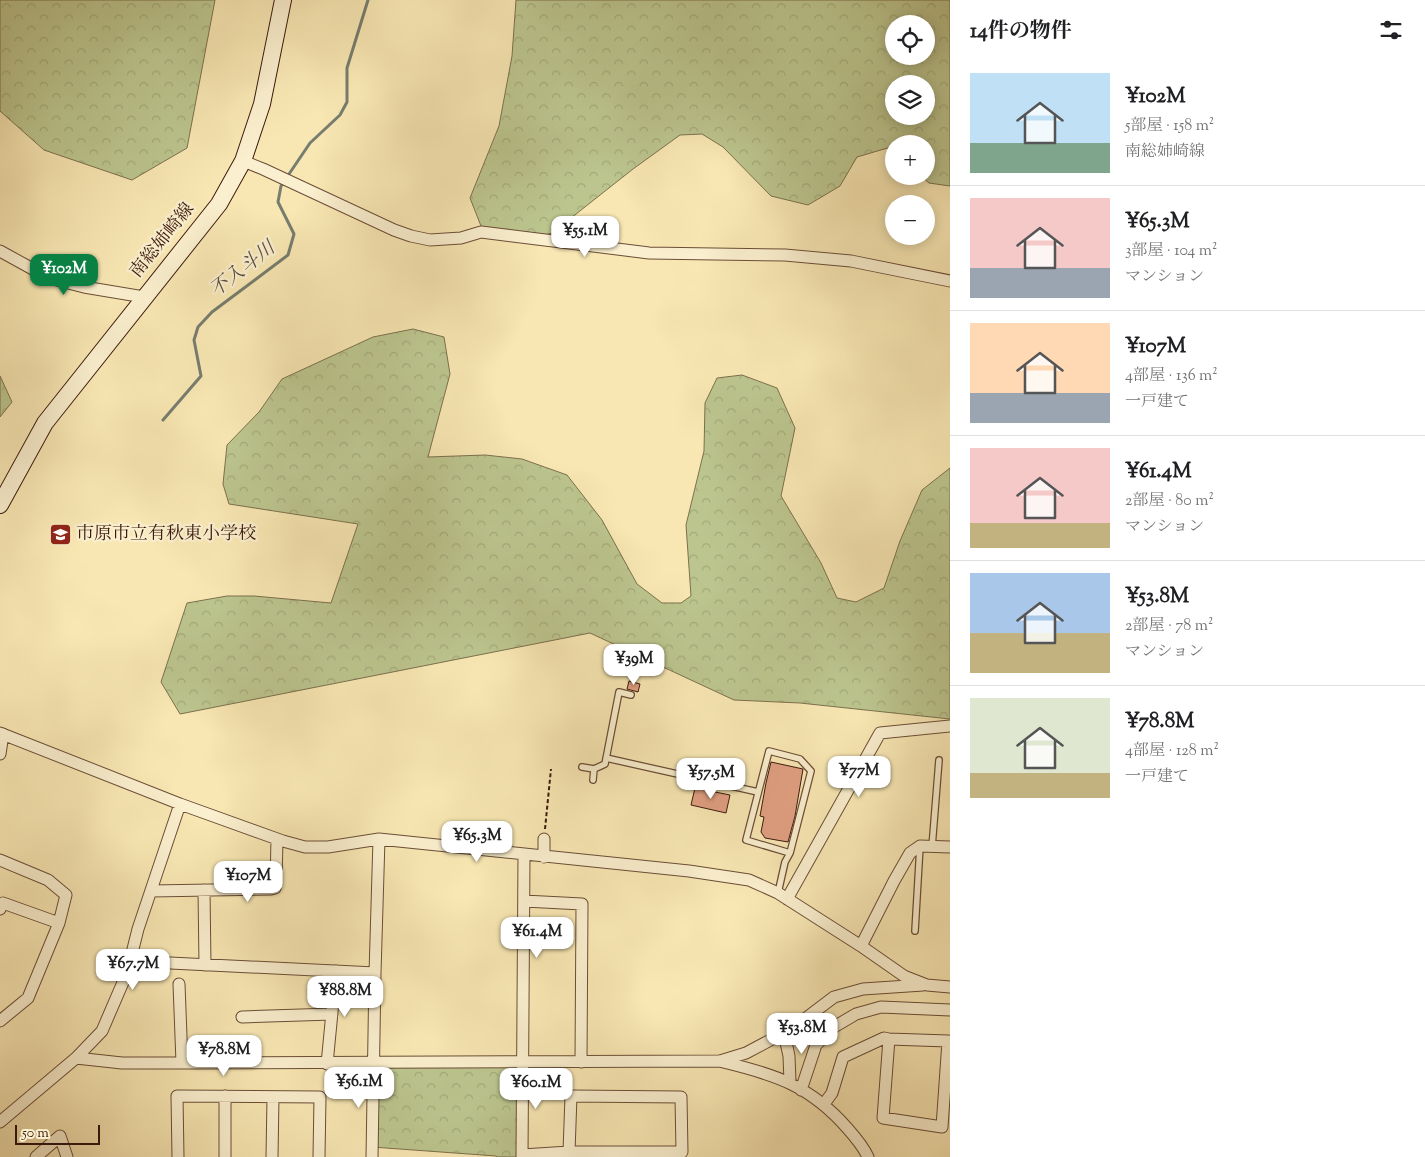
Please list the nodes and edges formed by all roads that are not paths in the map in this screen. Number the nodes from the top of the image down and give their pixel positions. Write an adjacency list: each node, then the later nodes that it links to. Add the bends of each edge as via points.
1 (284, 0): 2 (main road, 南総姉崎線, via 262,104)
2 (243, 161): 4 (street, via 394,230 430,240 461,238 481,232 649,253 785,255 851,261); 5 (main road, 南総姉崎線, via 220,204)
3 (0, 252): 5 (street, via 48,278 84,288)
4 (950, 281)
5 (144, 297): 6 (main road, 南総姉崎線, via 45,423)
6 (0, 505)
7 (631, 695): 11 (lane, via 618,692)
8 (950, 726): 29 (street, via 880,733)
9 (2, 734): 10 (street); 17 (street)
10 (0, 754)
11 (606, 758): 14 (lane, via 605,764); 16 (lane)
12 (939, 760): 21 (lane)
13 (582, 766): 14 (lane)
14 (594, 769): 15 (lane)
15 (593, 780)
16 (758, 792): 23 (lane, via 746,840); 23 (lane, via 769,751 800,759 811,771)
17 (180, 804): 18 (street); 28 (street)
18 (277, 839): 19 (street, via 305,847); 27 (street, via 275,888)
19 (379, 839): 24 (street); 38 (street)
20 (544, 839): 25 (street)
21 (926, 847): 22 (street); 33 (lane); 34 (street, via 910,853)
22 (950, 847)
23 (790, 853): 29 (lane, via 785,862)
24 (524, 855): 25 (street); 30 (street)
25 (544, 857): 29 (street, via 749,880)
26 (0, 860): 32 (street, via 48,880 66,895)
27 (204, 890): 28 (street); 36 (street)
28 (151, 891): 35 (street)
29 (782, 896): 34 (street)
30 (524, 901): 51 (street); 52 (street, via 582,904)
31 (0, 909): 32 (street, via 3,903)
32 (59, 923): 45 (street, via 28,998)
33 (915, 931)
34 (861, 946): 40 (street, via 904,976)
35 (130, 961): 36 (street); 48 (street, via 102,1031)
36 (205, 965): 37 (street)
37 (336, 971): 38 (street); 43 (street)
38 (375, 973): 50 (street)
39 (179, 984): 53 (street)
40 (927, 985): 41 (street); 46 (street, via 864,989 834,997)
41 (950, 987)
42 (950, 1010): 56 (street, via 881,1007 856,1014 834,1027 816,1045)
43 (332, 1014): 44 (street); 54 (street)
44 (242, 1017)
45 (0, 1021)
46 (784, 1033): 49 (street); 55 (street)
47 (889, 1038): 47 (street, via 948,1041 942,1127 883,1118); 59 (street, via 843,1057 832,1093)
48 (76, 1058): 53 (street, via 122,1063); 60 (street)
49 (719, 1061): 52 (street); 55 (street)
50 (373, 1062): 51 (street); 54 (street); 69 (street)
51 (524, 1062): 52 (street); 62 (street)
52 (581, 1062)
53 (182, 1063): 54 (street)
54 (327, 1064)
55 (790, 1082): 56 (street)
56 (801, 1090): 59 (street)
57 (225, 1096): 58 (street); 65 (street, via 177,1096); 66 (street)
58 (273, 1097): 67 (street); 68 (street, via 320,1097)
59 (824, 1104): 70 (street, via 840,1119)
60 (0, 1122)
61 (569, 1152): 61 (street, via 682,1152 681,1097 571,1096); 62 (street)
62 (522, 1156)
63 (36, 1157): 64 (street, via 60,1136)
64 (67, 1157)
65 (178, 1157)
66 (225, 1157)
67 (272, 1157)
68 (319, 1157)
69 (372, 1157)
70 (868, 1157)

